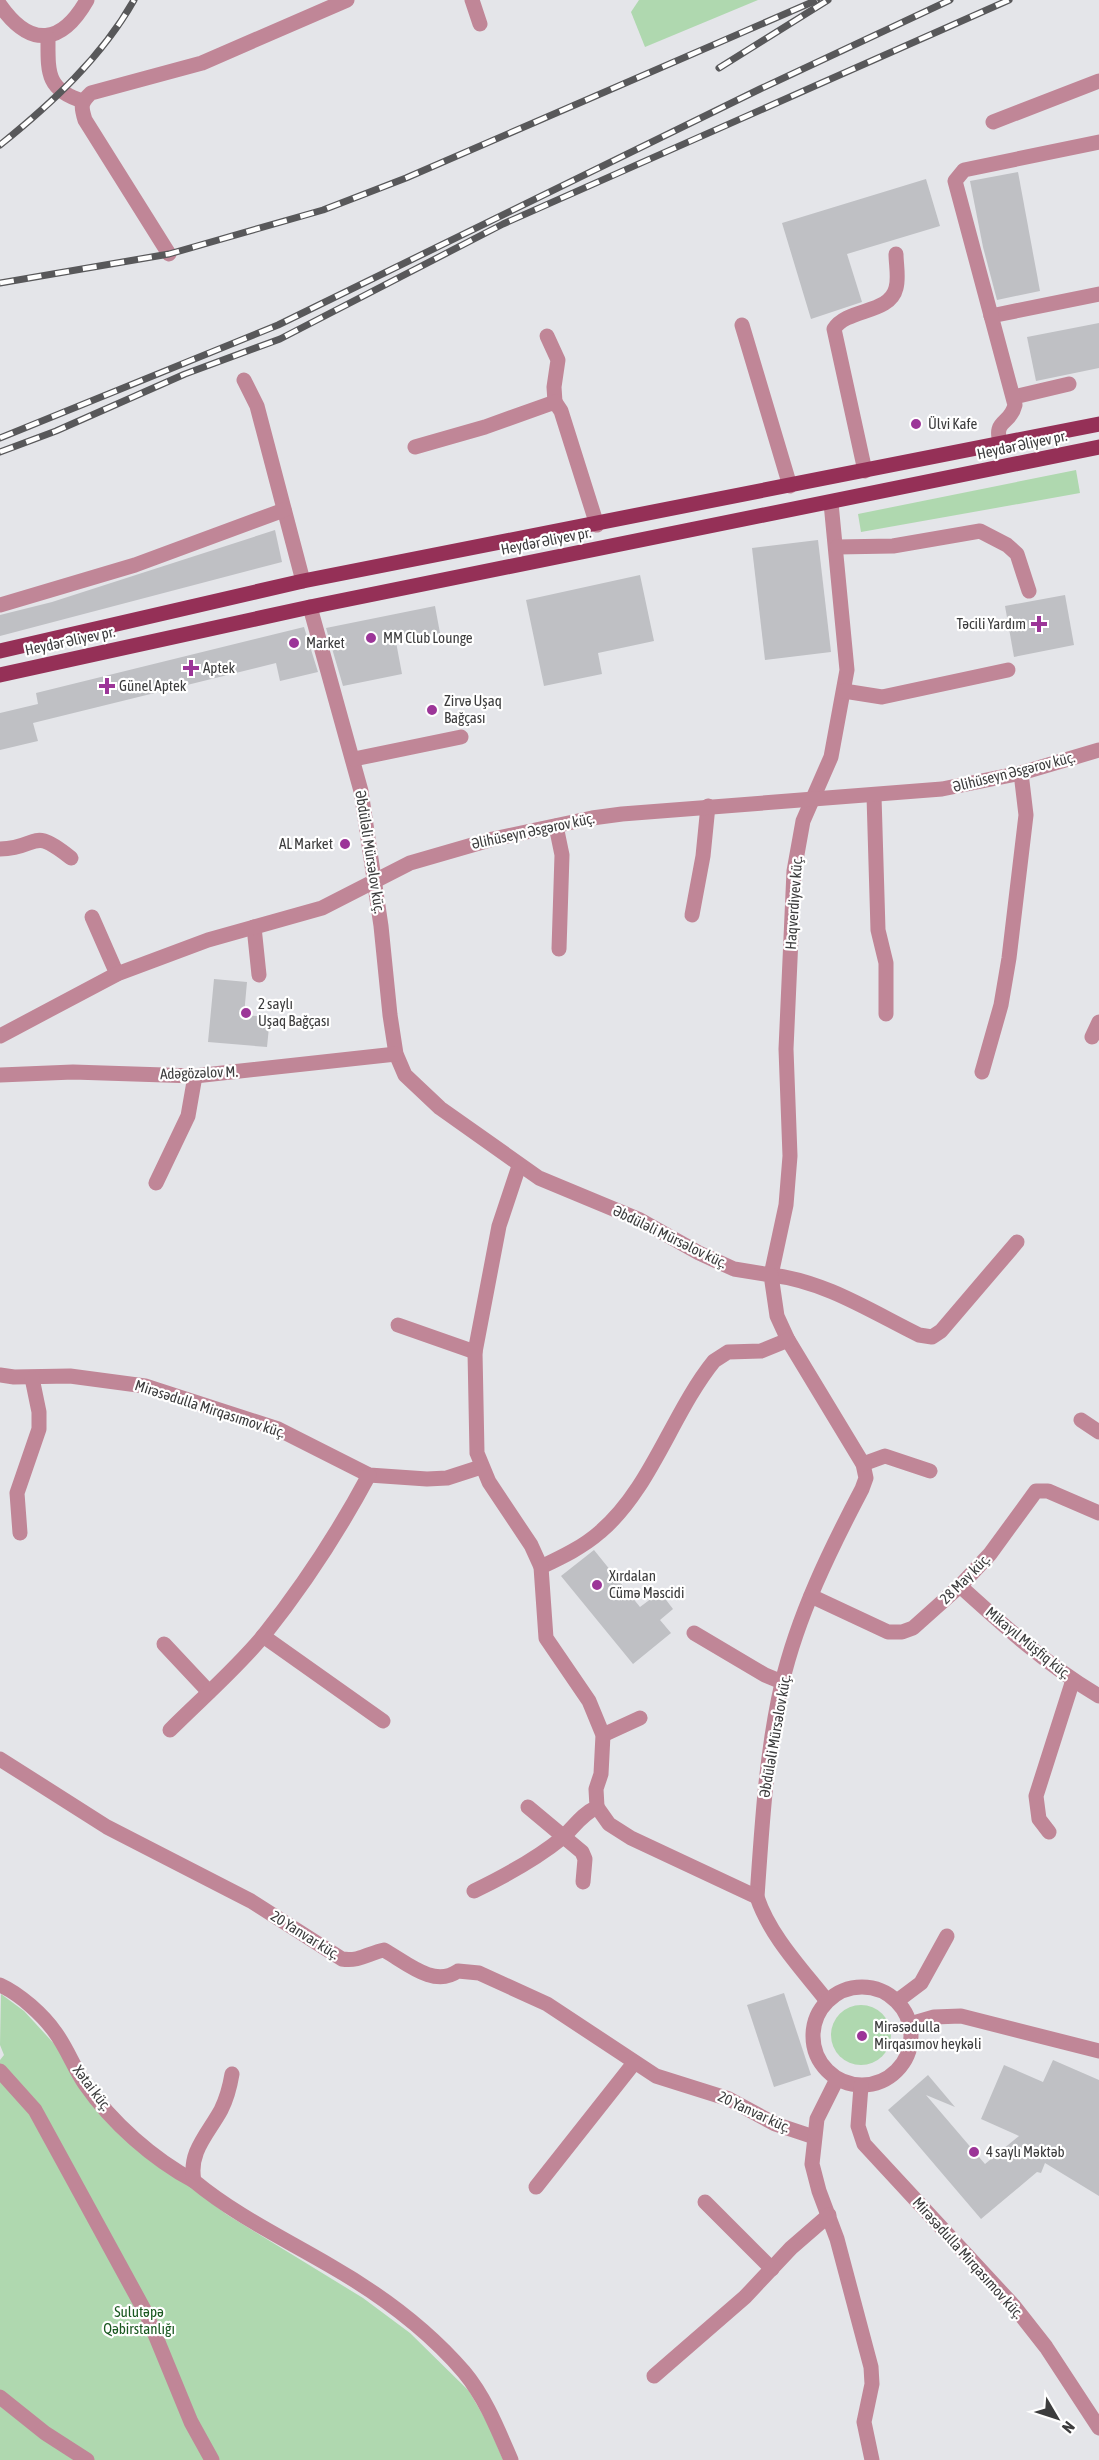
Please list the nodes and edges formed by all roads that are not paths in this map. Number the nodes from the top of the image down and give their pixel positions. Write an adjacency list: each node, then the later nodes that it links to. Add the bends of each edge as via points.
1 (87, 0): 6 (street, via 68,26)
2 (347, 0): 8 (street, via 202,63 91,93)
3 (472, 0): 5 (street)
4 (4, 5): 6 (street, via 26,31)
5 (480, 24)
6 (48, 38): 8 (street, via 48,67 53,82 61,92)
7 (1099, 81): 9 (street)
8 (83, 100): 11 (street, via 85,120)
9 (993, 122)
10 (1099, 142): 14 (street, via 964,170 958,175 956,188)
11 (169, 254)
12 (896, 254): 25 (street, via 897,287 892,297 844,319 834,329)
13 (1099, 294): 14 (street)
14 (991, 316): 19 (street)
15 (742, 326): 27 (street)
16 (547, 336): 20 (street, via 558,360)
17 (244, 380): 29 (street, via 257,406)
18 (1069, 384): 19 (street)
19 (1014, 397): 22 (street, via 1013,413 998,426)
20 (555, 402): 23 (street); 30 (street)
21 (1099, 424): 22 (main road, Heydər Əliyev pr.)
22 (1001, 445): 25 (main road, Heydər Əliyev pr.)
23 (415, 447)
24 (1099, 447): 28 (main road, Heydər Əliyev pr.)
25 (865, 471): 26 (main road, Heydər Əliyev pr.)
26 (826, 478): 27 (main road, Heydər Əliyev pr.); 28 (main road)
27 (790, 486): 30 (main road, Heydər Əliyev pr.)
28 (831, 503): 31 (street, Haqverdiyev küç.); 35 (main road, Heydər Əliyev pr.)
29 (284, 510): 32 (street); 34 (street, via 135,565)
30 (597, 525): 32 (main road, Heydər Əliyev pr.)
31 (837, 547): 33 (street, via 893,546 980,531 1017,554); 39 (street, Haqverdiyev küç., via 847,650)
32 (303, 581): 36 (main road, Heydər Əliyev pr.)
33 (1029, 591)
34 (0, 604)
35 (310, 607): 38 (main road, Heydər Əliyev pr.); 42 (street, Əbdüləli Mürsəlov küç.)
36 (0, 651)
37 (1008, 670): 39 (street, via 882,697)
38 (0, 675)
39 (844, 691): 45 (street, Haqverdiyev küç., via 831,757)
40 (461, 736): 42 (street)
41 (1099, 750): 43 (street, Əlihüseyn Əsgərov küç.)
42 (354, 759): 50 (street, Əbdüləli Mürsəlov küç.)
43 (1021, 773): 44 (street, Əlihüseyn Əsgərov küç., via 942,789); 62 (street, via 1026,815 1009,958 1001,1005)
44 (874, 796): 45 (street, Əlihüseyn Əsgərov küç.); 57 (street, via 878,930 886,963)
45 (812, 798): 46 (street, Əlihüseyn Əsgərov küç.); 68 (street, Haqverdiyev küç., via 803,821 794,871 786,1049 790,1156 786,1205)
46 (708, 806): 47 (street, Əlihüseyn Əsgərov küç., via 602,816); 51 (street)
47 (556, 826): 50 (street, Əlihüseyn Əsgərov küç., via 445,851); 54 (street, via 562,855)
48 (0, 849): 49 (street, via 42,839)
49 (71, 858)
50 (375, 880): 53 (street, Əlihüseyn Əsgərov küç., via 322,908); 61 (street, Əbdüləli Mürsəlov küç.)
51 (692, 915)
52 (92, 917): 55 (street)
53 (255, 927): 55 (street, Əlihüseyn Əsgərov küç., via 178,950); 56 (street)
54 (559, 949)
55 (117, 974): 59 (street, Əlihüseyn Əsgərov küç.)
56 (259, 975)
57 (886, 1014)
58 (1099, 1022): 60 (street)
59 (0, 1036)
60 (1092, 1037)
61 (396, 1054): 64 (street, Adəgözəlov M.); 65 (street, Əbdüləli Mürsəlov küç., via 416,1088)
62 (982, 1072)
63 (0, 1075): 64 (street, Adəgözəlov M., via 73,1072)
64 (195, 1076): 66 (street, via 188,1116)
65 (519, 1166): 68 (street, Əbdüləli Mürsəlov küç., via 569,1192 640,1220 734,1269); 71 (street, via 499,1226)
66 (156, 1183)
67 (1017, 1242): 68 (street, Əbdüləli Mürsəlov küç., via 932,1337 919,1335 823,1287)
68 (771, 1275): 70 (street, via 777,1316)
69 (399, 1325): 71 (street)
70 (788, 1340): 76 (street); 82 (street, via 761,1351 728,1352 714,1361 625,1506 601,1532 579,1548)
71 (475, 1352): 77 (street, via 475,1429)
72 (0, 1375): 73 (street, Mirəsədulla Mirqasımov küç.)
73 (32, 1378): 79 (street, Mirəsədulla Mirqasımov küç., via 104,1379 166,1392 278,1429); 81 (street, via 39,1429 17,1493)
74 (1081, 1420): 75 (street)
75 (1099, 1432)
76 (863, 1464): 78 (street, via 885,1456); 84 (street, Əbdüləli Mürsəlov küç., via 866,1478)
77 (480, 1467): 79 (street, Mirəsədulla Mirqasımov küç., via 447,1478); 82 (street)
78 (930, 1471)
79 (369, 1475): 86 (street, via 320,1557)
80 (1099, 1513): 83 (street, 28 May küç., via 1048,1491 1036,1491 990,1554)
81 (20, 1533)
82 (541, 1567): 95 (street, via 546,1638 589,1701)
83 (960, 1586): 84 (street, 28 May küç., via 913,1628 902,1632 888,1632); 88 (street, Mikayıl Müşfiq küç.)
84 (811, 1596): 89 (street, Əbdüləli Mürsəlov küç.)
85 (694, 1633): 89 (street)
86 (263, 1636): 90 (street); 93 (street)
87 (164, 1644): 90 (street)
88 (1073, 1680): 91 (street, Mikayıl Müşfiq küç.); 99 (street, via 1036,1796 1039,1819)
89 (782, 1682): 103 (street, Əbdüləli Mürsəlov küç., via 766,1780)
90 (209, 1692): 94 (street)
91 (1099, 1696)
92 (640, 1718): 95 (street)
93 (383, 1721)
94 (170, 1730)
95 (603, 1735): 98 (street)
96 (0, 1759): 110 (street, 20 Yanvar küç., via 107,1827 251,1901 342,1959 352,1961 384,1950 432,1977 448,1978 458,1971 479,1973 547,2004)
97 (528, 1807): 100 (street)
98 (597, 1807): 100 (street); 103 (street, via 609,1824 631,1838)
99 (1048, 1832)
100 (564, 1836): 101 (street, via 577,1846 585,1860); 102 (street, via 519,1869)
101 (583, 1882)
102 (474, 1892)
103 (757, 1897): 106 (street, via 774,1932)
104 (947, 1936): 107 (street, via 921,1983)
105 (0, 1984): 116 (street, Xətai küç., via 55,2031 102,2104 157,2159)
106 (827, 2001): 107 (street, via 838,1993 862,1986); 113 (street, via 814,2023 814,2049 819,2061)
107 (897, 2001): 108 (street)
108 (910, 2024): 109 (street, via 934,2017 961,2016); 114 (street, via 905,2061 886,2079)
109 (1099, 2051)
110 (634, 2063): 115 (street, 20 Yanvar küç., via 656,2076 729,2099 775,2124); 117 (street)
111 (0, 2071): 125 (street, via 35,2110 147,2315 191,2422)
112 (232, 2074): 116 (street, via 221,2109 195,2153 191,2166)
113 (837, 2079): 114 (street); 115 (street, via 822,2105)
114 (861, 2086): 123 (street, Mirəsədulla Mirqasımov küç., via 858,2126 864,2144 1013,2305)
115 (814, 2138): 119 (street, via 814,2174)
116 (194, 2181): 126 (street, Xətai küç., via 261,2227 356,2281 402,2314 464,2373)
117 (536, 2187)
118 (705, 2202): 120 (street)
119 (829, 2215): 120 (street); 127 (street, via 871,2367 872,2384 864,2422)
120 (772, 2270): 121 (street)
121 (654, 2376)
122 (0, 2397): 124 (street)
123 (1099, 2428)
124 (85, 2459)
125 (212, 2460)
126 (511, 2460)
127 (872, 2460)

